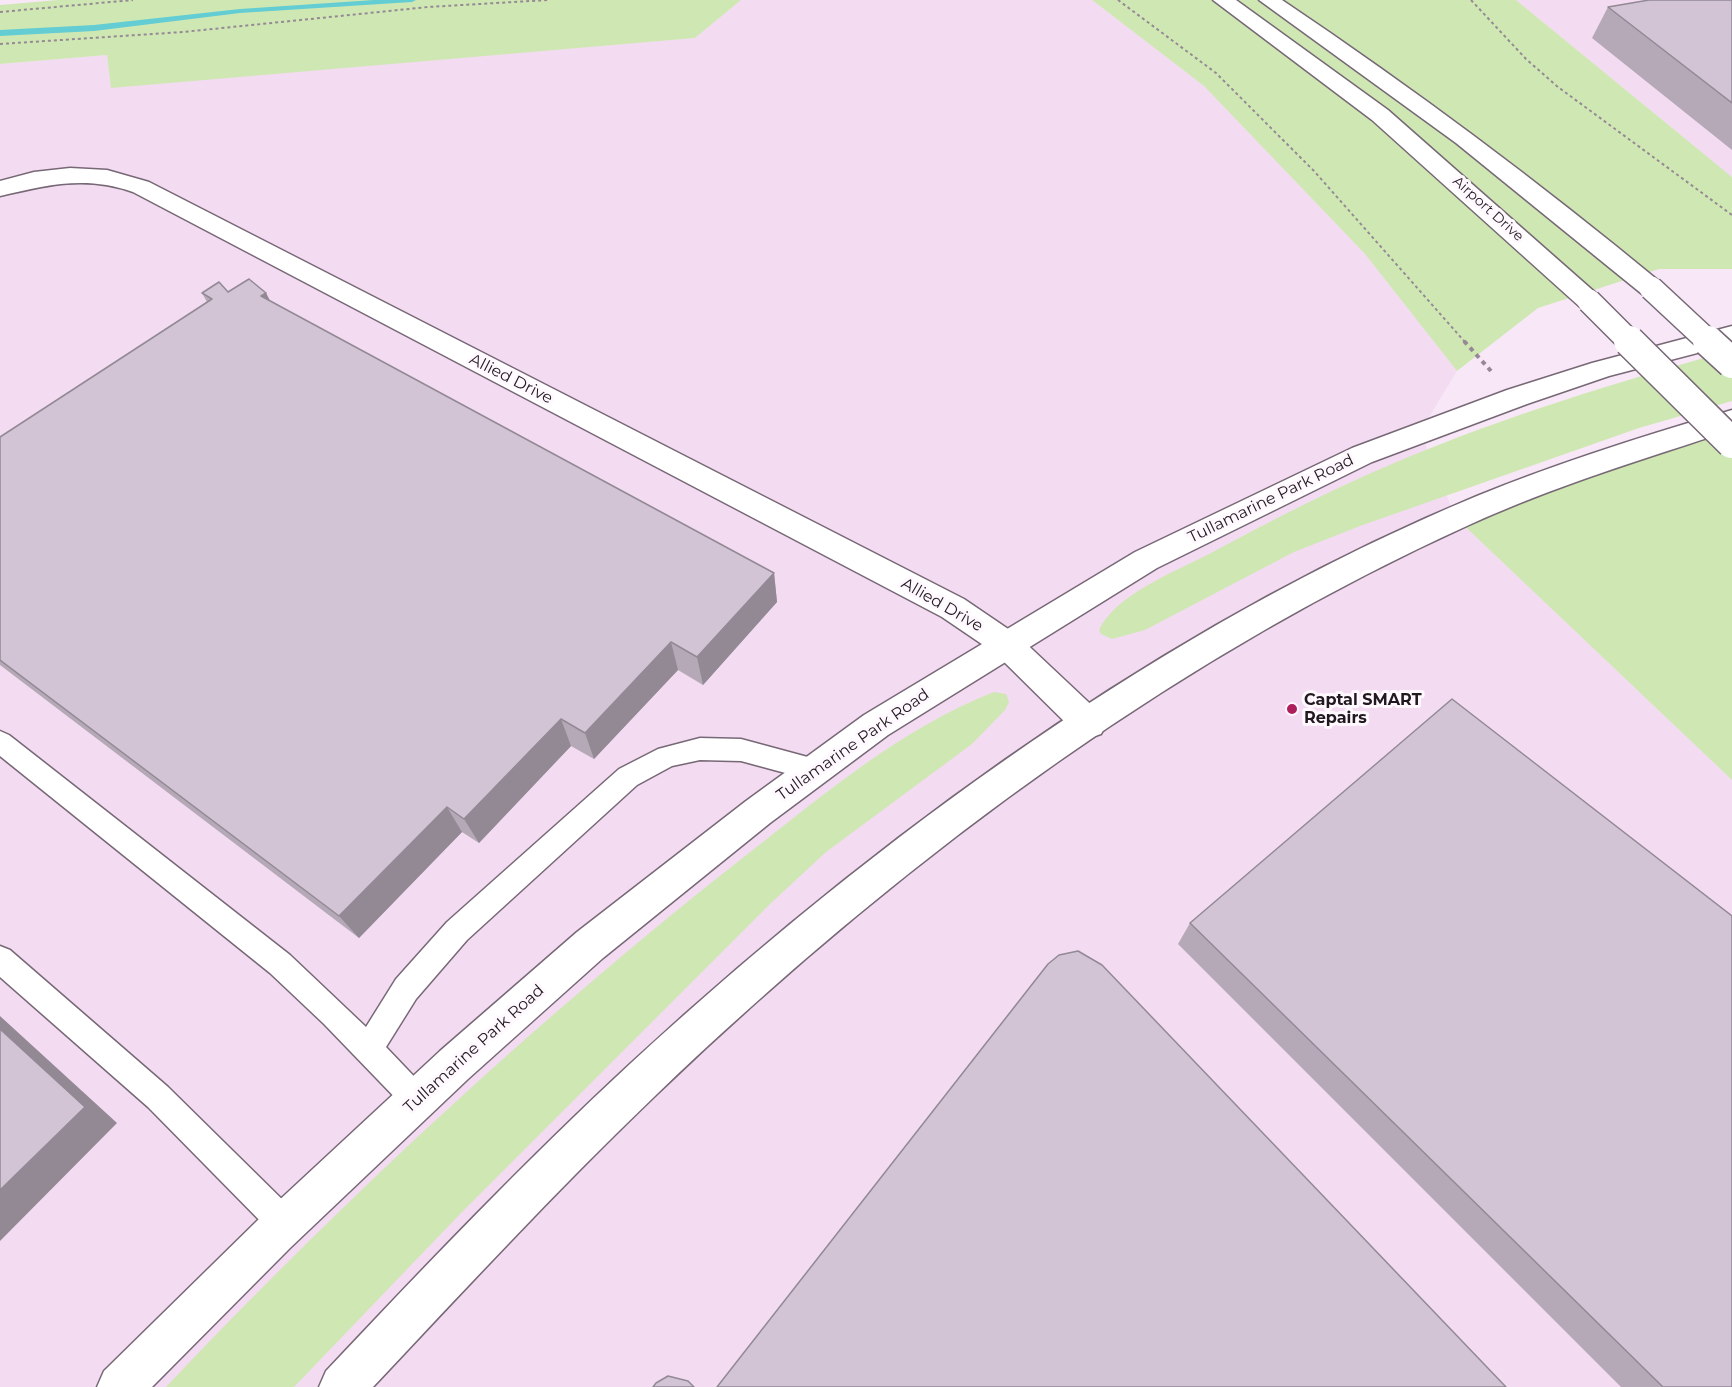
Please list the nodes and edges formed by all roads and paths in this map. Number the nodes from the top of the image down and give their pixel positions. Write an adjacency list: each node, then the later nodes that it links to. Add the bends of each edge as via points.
1 (133, 0): 7 (path)
2 (548, 0): 8 (path)
3 (1118, 0): 13 (path, via 1216,73 1314,171 1476,356)
4 (1223, 0): 15 (street, Airport Drive, bridge, via 1380,114 1589,301)
5 (1269, 0): 12 (street, bridge, via 1484,153 1651,288)
6 (1471, 0): 10 (path, via 1532,66)
7 (0, 12)
8 (0, 44)
9 (0, 189): 16 (street, Allied Drive, via 35,179 83,175 126,181 953,608)
10 (1732, 215)
11 (1732, 335): 13 (street, Tullamarine Park Road, via 1602,369)
12 (1732, 363)
13 (1517, 397): 16 (street, Tullamarine Park Road, via 1362,455 1146,560)
14 (1732, 420): 17 (street, via 1456,518 1324,582)
15 (1732, 443)
16 (1006, 644): 17 (street, Allied Drive); 19 (street, Tullamarine Park Road, via 876,725)
17 (1089, 724): 25 (street, via 973,804 831,915 687,1039 534,1186)
18 (0, 742): 21 (lane, via 280,964)
19 (815, 770): 21 (lane, via 741,750 700,749 666,757 628,777 457,930 406,989); 22 (street, Tullamarine Park Road, via 590,945)
20 (0, 959): 23 (lane, via 158,1097)
21 (369, 1049): 22 (lane)
22 (417, 1100): 23 (street, Tullamarine Park Road)
23 (285, 1224): 24 (street, Tullamarine Park Road)
24 (120, 1387)
25 (342, 1387)

